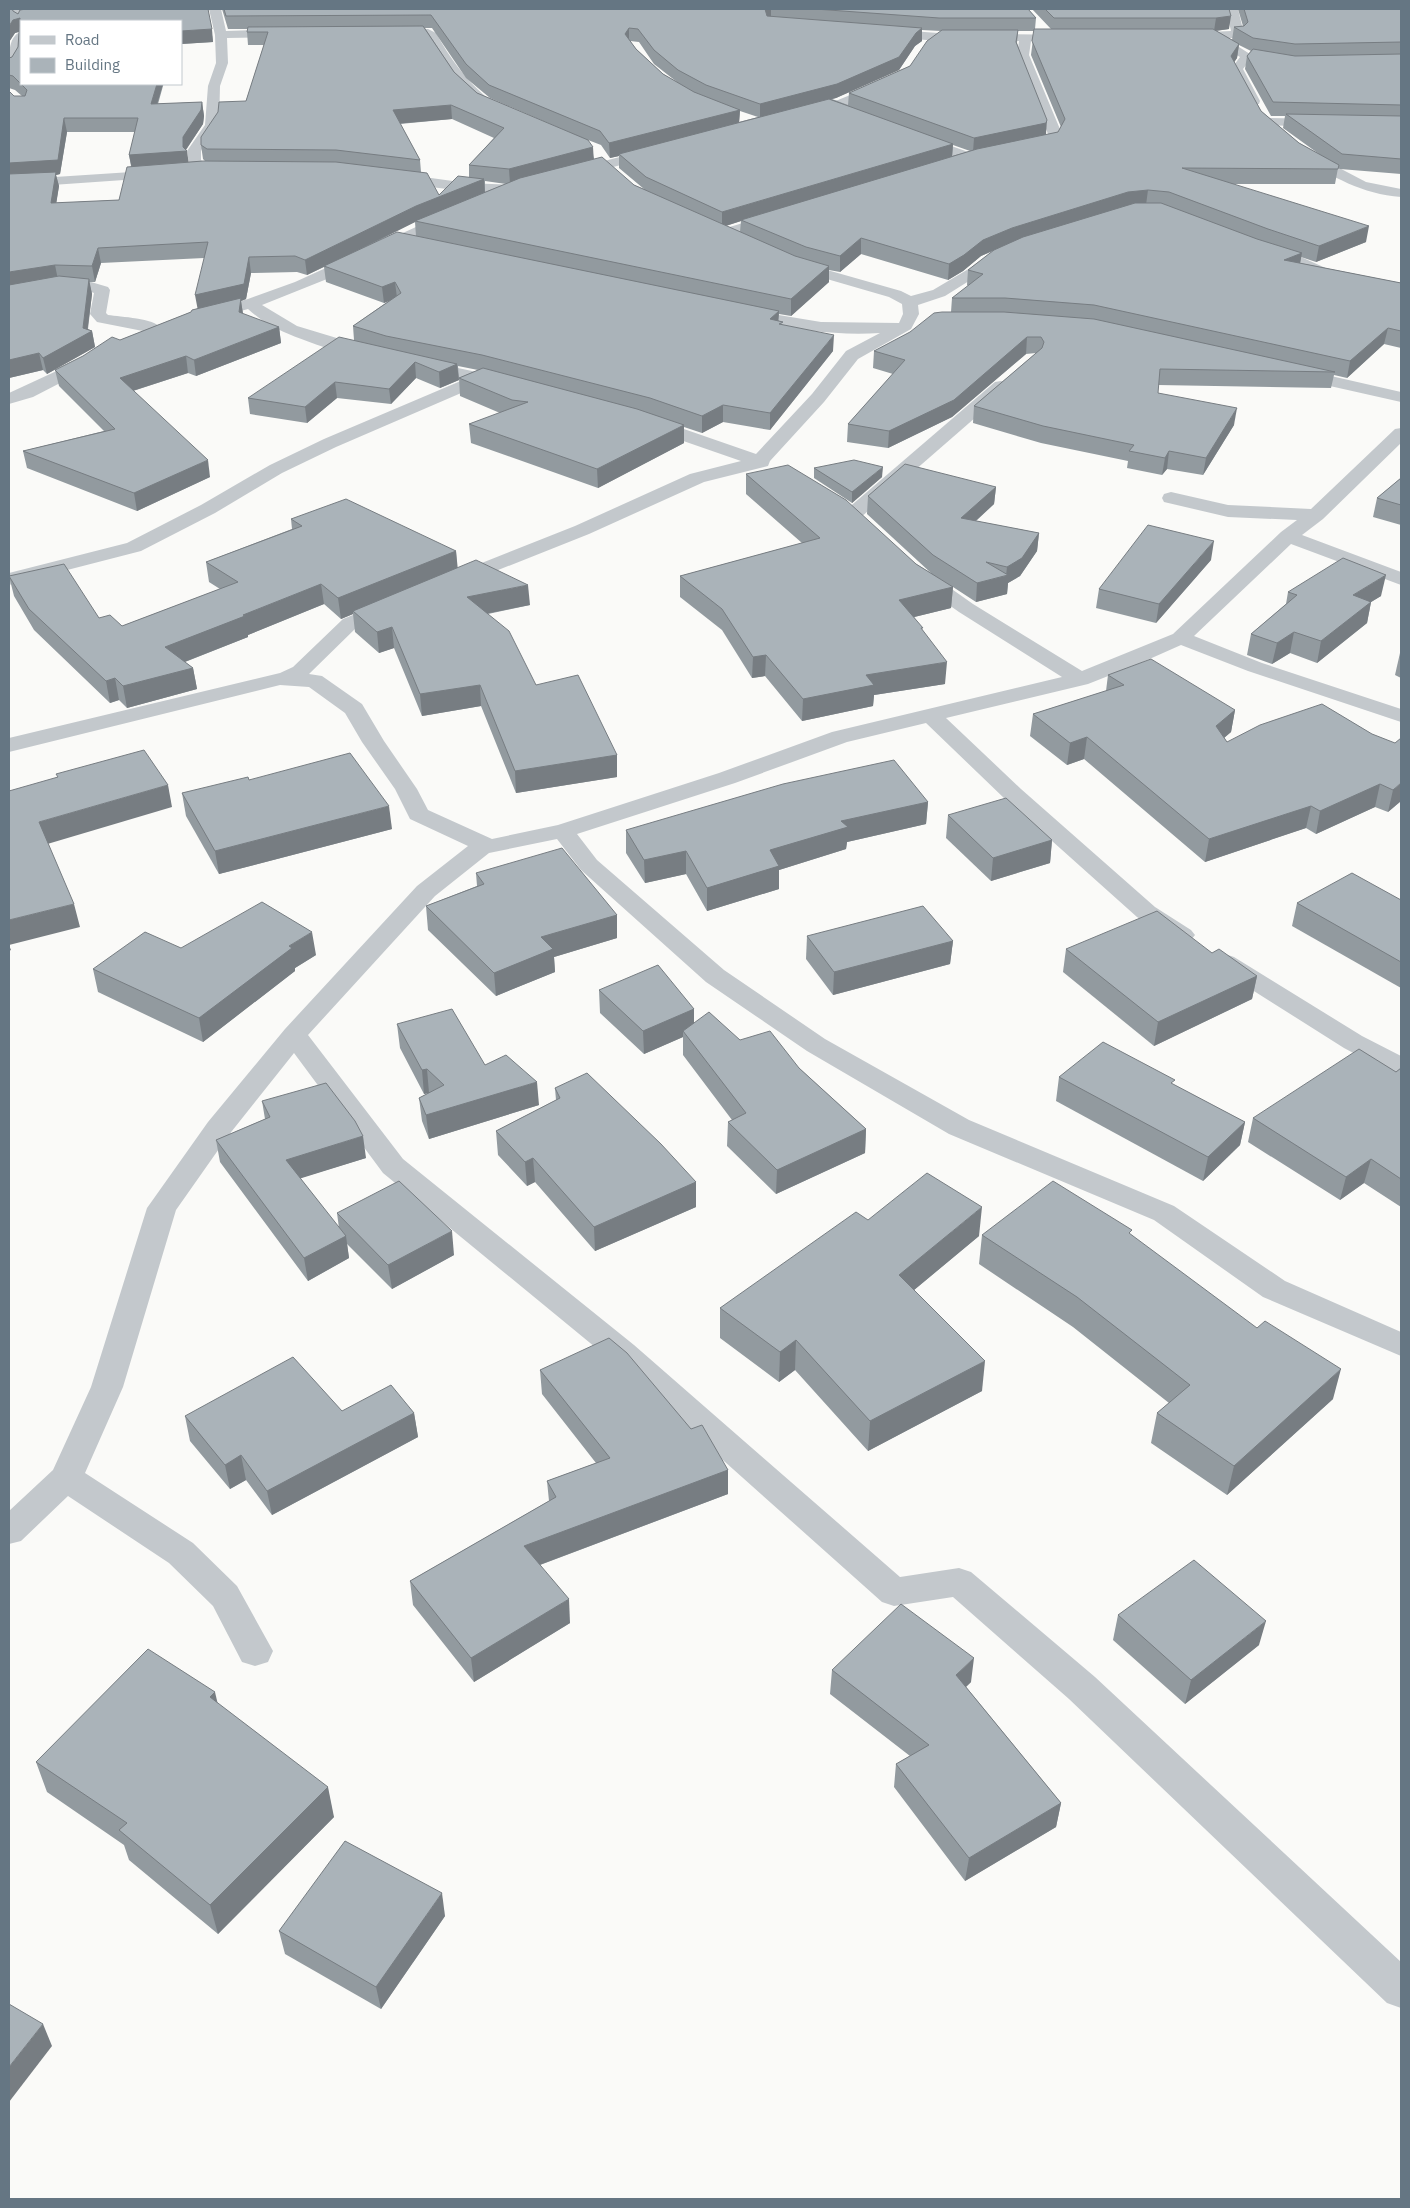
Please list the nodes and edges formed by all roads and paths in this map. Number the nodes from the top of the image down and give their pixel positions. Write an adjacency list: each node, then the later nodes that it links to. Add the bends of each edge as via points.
1 (216, 9): 7 (street)
2 (1232, 9): 10 (street, via 1238,34)
3 (1037, 24): 12 (street)
4 (869, 32): 8 (street)
5 (294, 33): 7 (street)
6 (378, 34): 19 (street, via 428,33 461,82)
7 (222, 35): 32 (street, via 222,63 214,86 212,125 194,151 194,160)
8 (938, 37): 11 (street); 15 (street)
9 (1175, 37): 10 (street)
10 (1214, 37): 22 (street, via 1252,56 1238,68)
11 (1025, 38): 12 (street); 29 (street, via 1023,55 1055,134 1051,142)
12 (1050, 38): 13 (street)
13 (1079, 38)
14 (20, 39): 16 (street)
15 (921, 50)
16 (9, 67)
17 (897, 78): 18 (street)
18 (829, 106): 20 (street); 21 (street)
19 (493, 107)
20 (847, 113)
21 (794, 115)
22 (1265, 122): 23 (street); 25 (street)
23 (1332, 123)
24 (900, 132): 30 (street, via 977,157)
25 (1280, 134)
26 (1296, 147): 38 (street, via 1354,184)
27 (672, 148): 31 (street)
28 (595, 150): 31 (street)
29 (1011, 151)
30 (954, 164)
31 (604, 166): 35 (street); 36 (street)
32 (204, 170): 33 (street); 37 (street)
33 (223, 170)
34 (381, 175): 39 (street, via 468,187 520,188)
35 (560, 177)
36 (619, 178)
37 (9, 184)
38 (1401, 193)
39 (478, 204)
40 (460, 212): 42 (street)
41 (786, 214): 43 (street, via 716,232)
42 (396, 240): 44 (street); 51 (street, via 333,272)
43 (738, 241)
44 (425, 246)
45 (1250, 246): 48 (street, via 1296,260 1334,278)
46 (1016, 248): 50 (street, via 987,261 939,293)
47 (783, 260): 50 (street, via 895,294)
48 (1401, 293)
49 (9, 296): 57 (street, via 60,285 90,286 102,290 98,314 103,319)
50 (910, 302): 56 (street)
51 (253, 305): 53 (street); 60 (street, via 263,316 293,330)
52 (733, 312): 56 (street, via 805,326 877,329)
53 (189, 320)
54 (923, 323): 56 (street)
55 (171, 324): 57 (street)
56 (905, 326): 70 (street, via 852,355 818,398)
57 (153, 328): 58 (street)
58 (128, 338)
59 (103, 352): 67 (street, via 79,367)
60 (384, 358)
61 (402, 362): 64 (street)
62 (1279, 369): 66 (street)
63 (1018, 372): 74 (street, via 846,509)
64 (483, 378): 65 (street); 77 (street, via 330,443 134,547)
65 (521, 388)
66 (1401, 397)
67 (9, 399)
68 (635, 419): 70 (street)
69 (1401, 433): 73 (street)
70 (760, 461): 71 (street); 79 (street, via 697,478 582,530)
71 (776, 469)
72 (1170, 498): 73 (street, via 1228,511)
73 (1316, 515): 75 (street)
74 (867, 527)
75 (1288, 536): 78 (street); 81 (street)
76 (909, 566): 83 (street, via 966,608)
77 (9, 579)
78 (1401, 579)
79 (443, 586)
80 (406, 600): 82 (street, via 350,622 300,671)
81 (1180, 638): 83 (street); 85 (street)
82 (284, 679): 86 (street); 88 (street, via 314,681 354,709 406,789 418,814)
83 (1080, 679): 84 (street)
84 (930, 714): 87 (street, via 840,737 728,778); 90 (street, via 1013,794 1146,912 1353,1042)
85 (1401, 716)
86 (9, 745)
87 (563, 831): 88 (street); 91 (street, via 589,865 714,976 816,1045 959,1127 1164,1213 1274,1289)
88 (484, 845): 89 (street, via 426,891)
89 (294, 1035): 92 (street, via 218,1129 162,1208 107,1387); 95 (street, via 393,1166 623,1353 894,1592 959,1582 1082,1688)
90 (1401, 1067)
91 (1401, 1345)
92 (66, 1478): 93 (street); 94 (street, via 181,1553 225,1596)
93 (11, 1524)
94 (255, 1651)
95 (1401, 1989)

